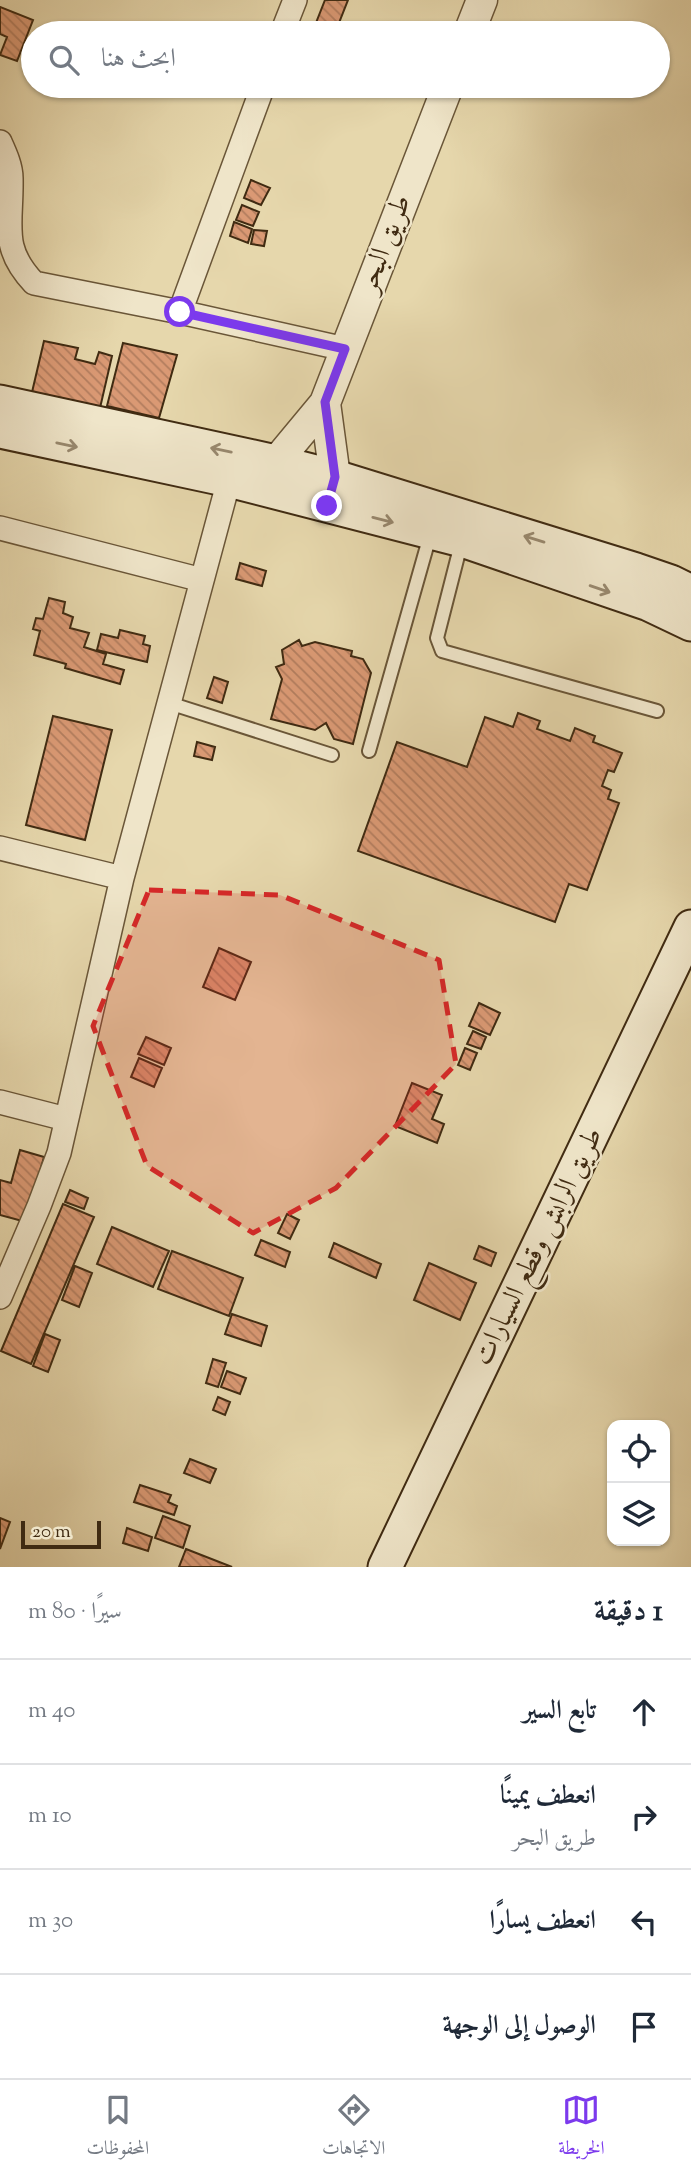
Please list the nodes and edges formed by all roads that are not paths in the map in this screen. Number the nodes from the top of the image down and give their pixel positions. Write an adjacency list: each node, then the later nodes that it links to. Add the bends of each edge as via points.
1 (295, 0): 3 (street)
2 (482, 0): 4 (street)
3 (287, 21)
4 (474, 21)
5 (259, 98): 8 (street)
6 (443, 98): 9 (street, طريق البحر)
7 (0, 142): 8 (street, via 11,177 5,235 8,257 18,271 34,283)
8 (180, 312): 9 (street)
9 (345, 349): 11 (street, طريق البحر)
10 (0, 402): 13 (main road, one-way to 10)
11 (325, 402): 13 (street); 15 (street)
12 (0, 431): 14 (main road, one-way to 14)
13 (272, 476): 14 (main road); 15 (main road)
14 (229, 480): 19 (street)
15 (331, 491): 17 (main road, one-way to 17); 20 (main road, one-way to 15, via 636,570)
16 (0, 528): 19 (street)
17 (431, 532): 18 (main road); 24 (lane)
18 (463, 540): 21 (main road, one-way to 21, via 649,604); 23 (lane, via 437,638 442,651)
19 (202, 580): 22 (street)
20 (691, 592)
21 (691, 624)
22 (169, 703): 25 (lane); 27 (street)
23 (657, 712)
24 (369, 751)
25 (332, 755)
26 (0, 848): 27 (street)
27 (122, 878): 30 (street)
28 (691, 927): 32 (main road, طريق الرابش وقطع السيارات)
29 (0, 1102): 30 (street)
30 (66, 1119): 31 (street, via 49,1180)
31 (0, 1297)
32 (385, 1567)

